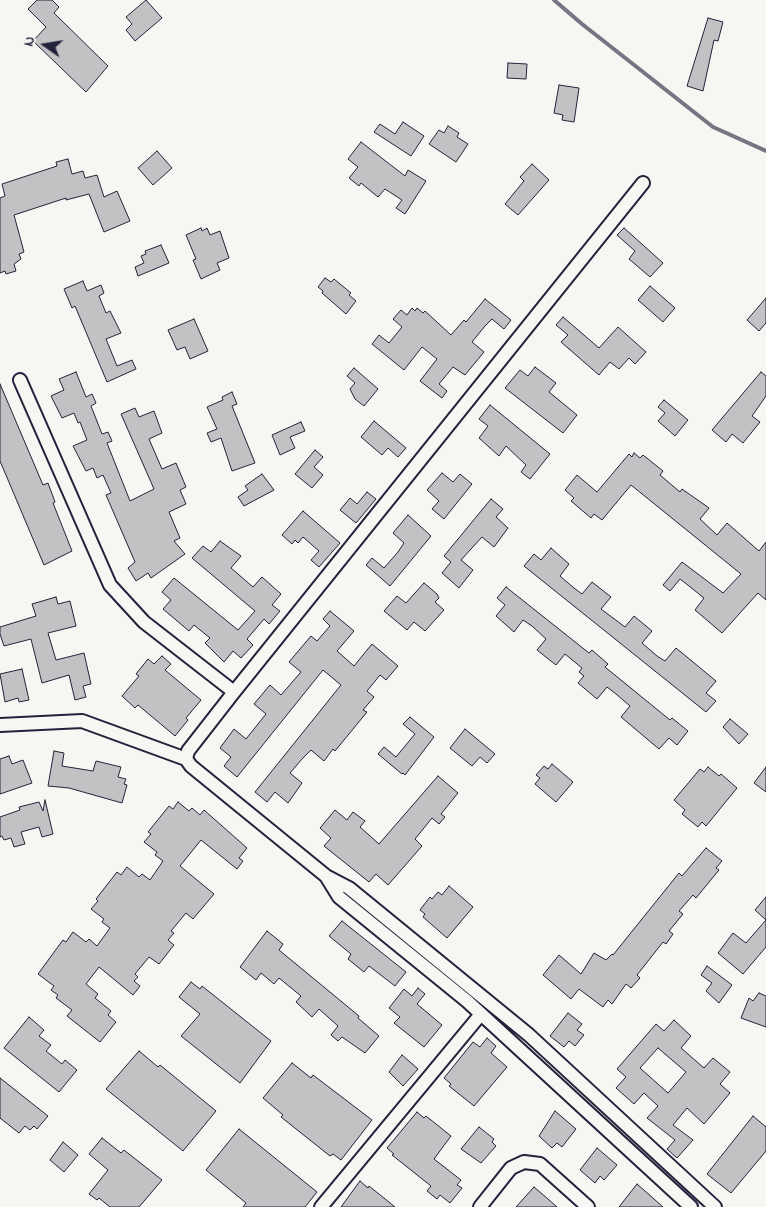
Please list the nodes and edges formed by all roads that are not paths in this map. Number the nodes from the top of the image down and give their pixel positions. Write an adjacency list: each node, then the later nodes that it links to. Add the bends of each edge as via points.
1 (644, 183): 3 (street)
2 (20, 380): 3 (street, via 110,586 144,622)
3 (234, 692): 5 (street, via 188,751)
4 (0, 725): 5 (street, via 82,721)
5 (186, 759): 6 (street)
6 (326, 876): 7 (street, via 339,896); 12 (street, via 349,888 529,1034)
7 (481, 1014): 8 (street); 11 (street)
8 (321, 1207)
9 (480, 1207): 10 (street, via 512,1168 524,1162 540,1164)
10 (588, 1207)
11 (691, 1207)
12 (715, 1207)

